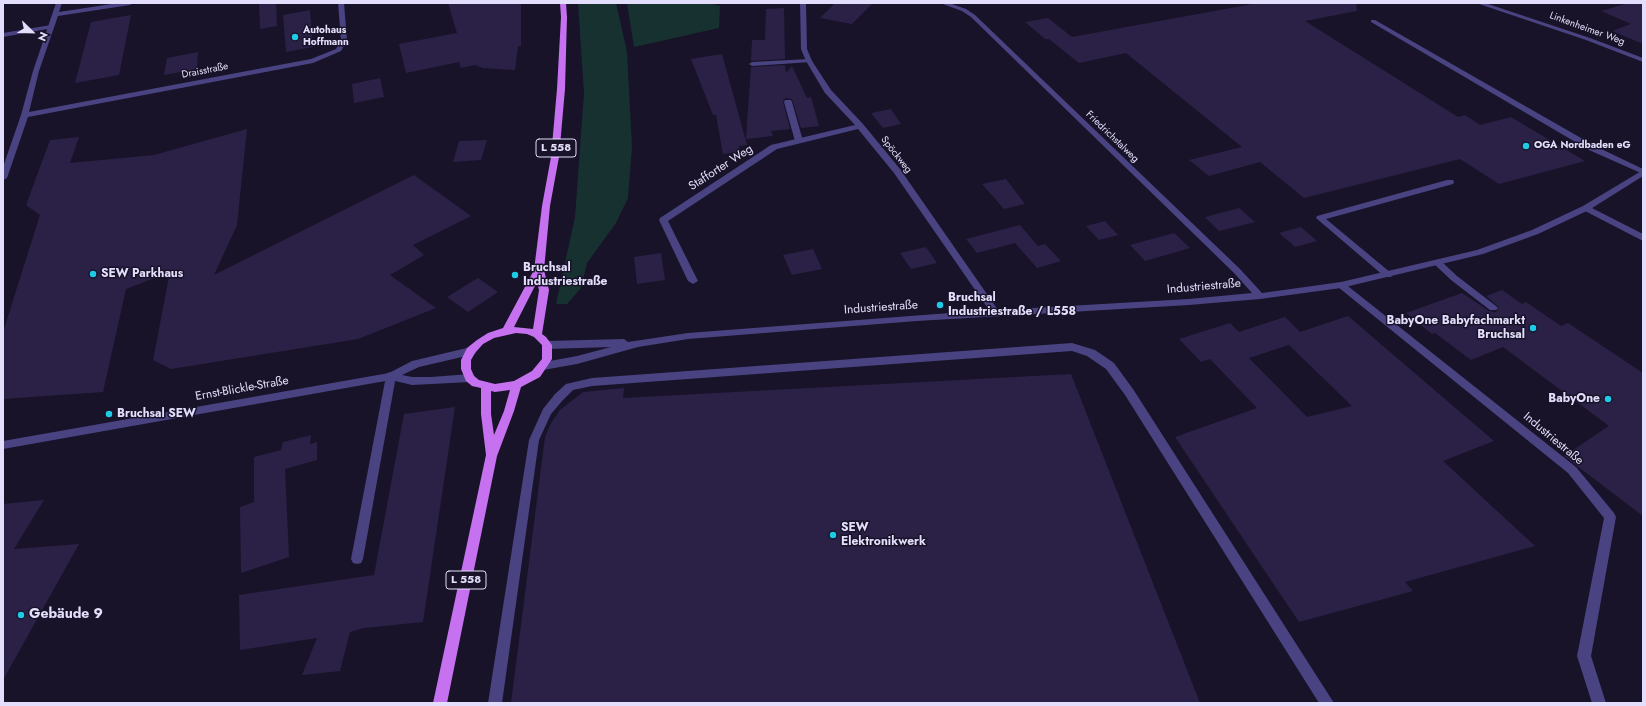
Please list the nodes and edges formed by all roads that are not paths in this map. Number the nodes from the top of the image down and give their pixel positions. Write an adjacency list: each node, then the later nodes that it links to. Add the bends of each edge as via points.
1 (59, 3): 8 (street)
2 (130, 3): 8 (street)
3 (341, 3): 16 (street, Draisstraße, via 344,40 339,50 313,61)
4 (562, 3): 25 (main road, L 558, via 564,17 561,89 555,158 546,206)
5 (803, 3): 13 (street, Spöckweg, via 804,49)
6 (943, 3): 29 (street, Friedrichstalweg, via 973,16)
7 (1479, 3): 12 (street, Linkenheimer Weg)
8 (54, 15): 10 (street)
9 (1373, 21): 19 (street, via 1592,148)
10 (51, 27): 11 (street); 16 (street)
11 (3, 35)
12 (1643, 60)
13 (809, 61): 14 (street); 17 (street, Spöckweg, via 828,91)
14 (752, 64)
15 (788, 102): 18 (street)
16 (25, 115): 20 (street)
17 (860, 126): 18 (street, Stafforter Weg); 31 (street, Spöckweg, via 897,171)
18 (799, 141): 27 (street, Stafforter Weg, via 774,147 663,220)
19 (1643, 172): 22 (street, Industriestraße)
20 (3, 178)
21 (1450, 182): 26 (street, via 1320,218)
22 (1586, 208): 23 (street); 24 (street, Industriestraße, via 1535,232 1480,252)
23 (1643, 238)
24 (1438, 263): 26 (street, Industriestraße); 30 (street)
25 (539, 270): 32 (main road, L 558); 33 (main road, L 558, via 544,290)
26 (1388, 275): 28 (street, Industriestraße)
27 (693, 281)
28 (1341, 285): 29 (street, Industriestraße); 48 (street, Industriestraße, via 1572,470 1610,517 1584,656)
29 (1260, 296): 31 (street, Industriestraße)
30 (1493, 308)
31 (996, 314): 34 (street, Industriestraße, via 820,325 688,336)
32 (507, 330): 33 (main road, via 528,331); 36 (main road, via 491,335)
33 (537, 335): 35 (main road)
34 (638, 343): 35 (street, Industriestraße); 37 (street, Industriestraße, via 577,360)
35 (547, 345): 37 (main road, via 547,359)
36 (471, 350): 38 (street, Ernst-Blickle-Straße, via 416,364); 39 (main road, via 466,360 466,370)
37 (543, 366): 40 (main road, via 527,380)
38 (391, 376): 39 (street, Ernst-Blickle-Straße, via 431,382); 42 (street, Ernst-Blickle-Straße); 44 (street)
39 (470, 378): 41 (main road)
40 (516, 385): 41 (main road); 43 (main road, L 558)
41 (486, 387): 43 (main road, L 558, via 486,414)
42 (3, 445)
43 (492, 456): 45 (main road, L 558)
44 (357, 559)
45 (440, 703)
46 (495, 703): 47 (street, via 534,440 547,412 570,387 592,382 1072,347 1091,353 1110,366 1129,392)
47 (1327, 703)
48 (1599, 703)

